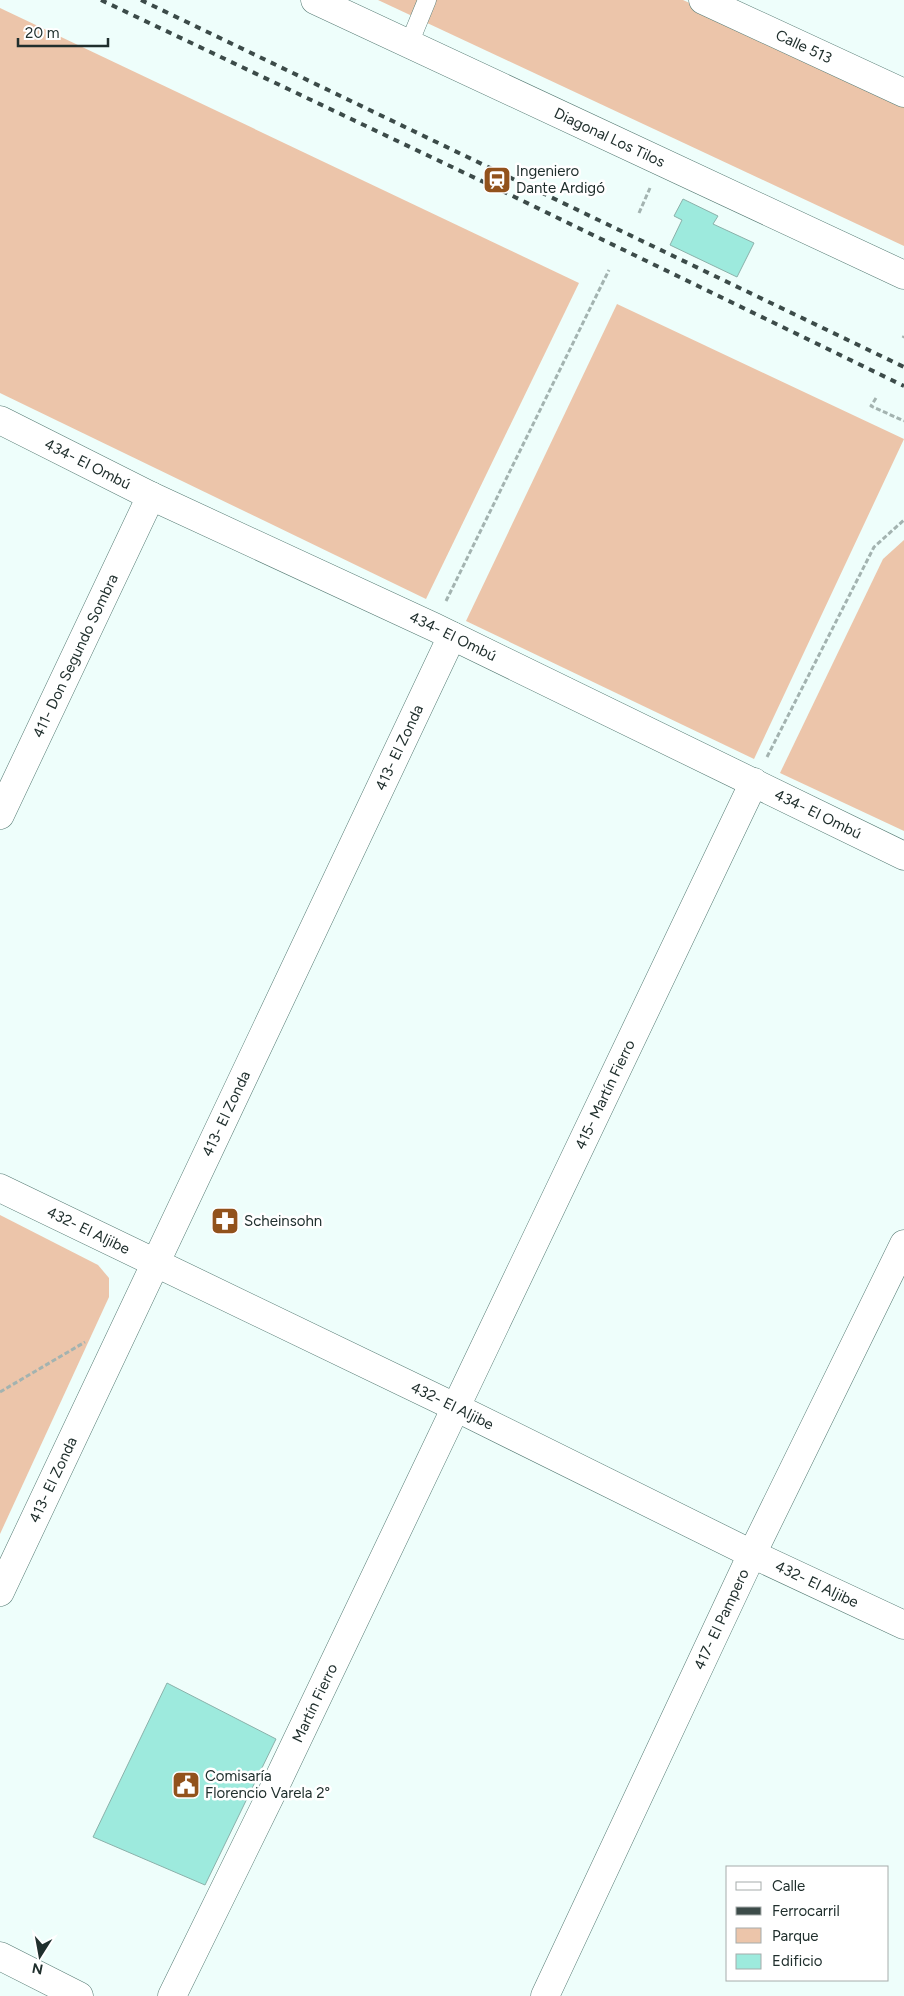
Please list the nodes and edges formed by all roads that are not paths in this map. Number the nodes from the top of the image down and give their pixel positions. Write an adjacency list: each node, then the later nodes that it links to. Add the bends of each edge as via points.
1 (315, 0): 4 (street, Diagonal Los Tilos)
2 (427, 0): 4 (lane)
3 (703, 0): 5 (street, Calle 513)
4 (409, 44): 6 (street, Diagonal Los Tilos)
5 (904, 93)
6 (904, 275)
7 (0, 420): 8 (street, 434- El Ombú)
8 (151, 496): 9 (street, 434- El Ombú); 11 (street, 411- Don Segundo Sombra)
9 (443, 631): 10 (street, 434- El Ombú); 15 (street, 413- El Zonda)
10 (754, 782): 12 (street, 434- El Ombú); 16 (street, 415- Martín Fierro)
11 (0, 815)
12 (904, 856)
13 (0, 1188): 15 (street, 432- El Aljibe)
14 (904, 1244): 17 (street, 417- El Pampero)
15 (154, 1263): 16 (street, 432- El Aljibe); 18 (street, 413- El Zonda)
16 (455, 1407): 17 (street, 432- El Aljibe); 22 (street, Martín Fierro)
17 (752, 1554): 19 (street, 432- El Aljibe); 23 (street, 417- El Pampero)
18 (0, 1592)
19 (904, 1625)
20 (0, 1956): 21 (street)
21 (79, 1996)
22 (172, 1996)
23 (545, 1996)

